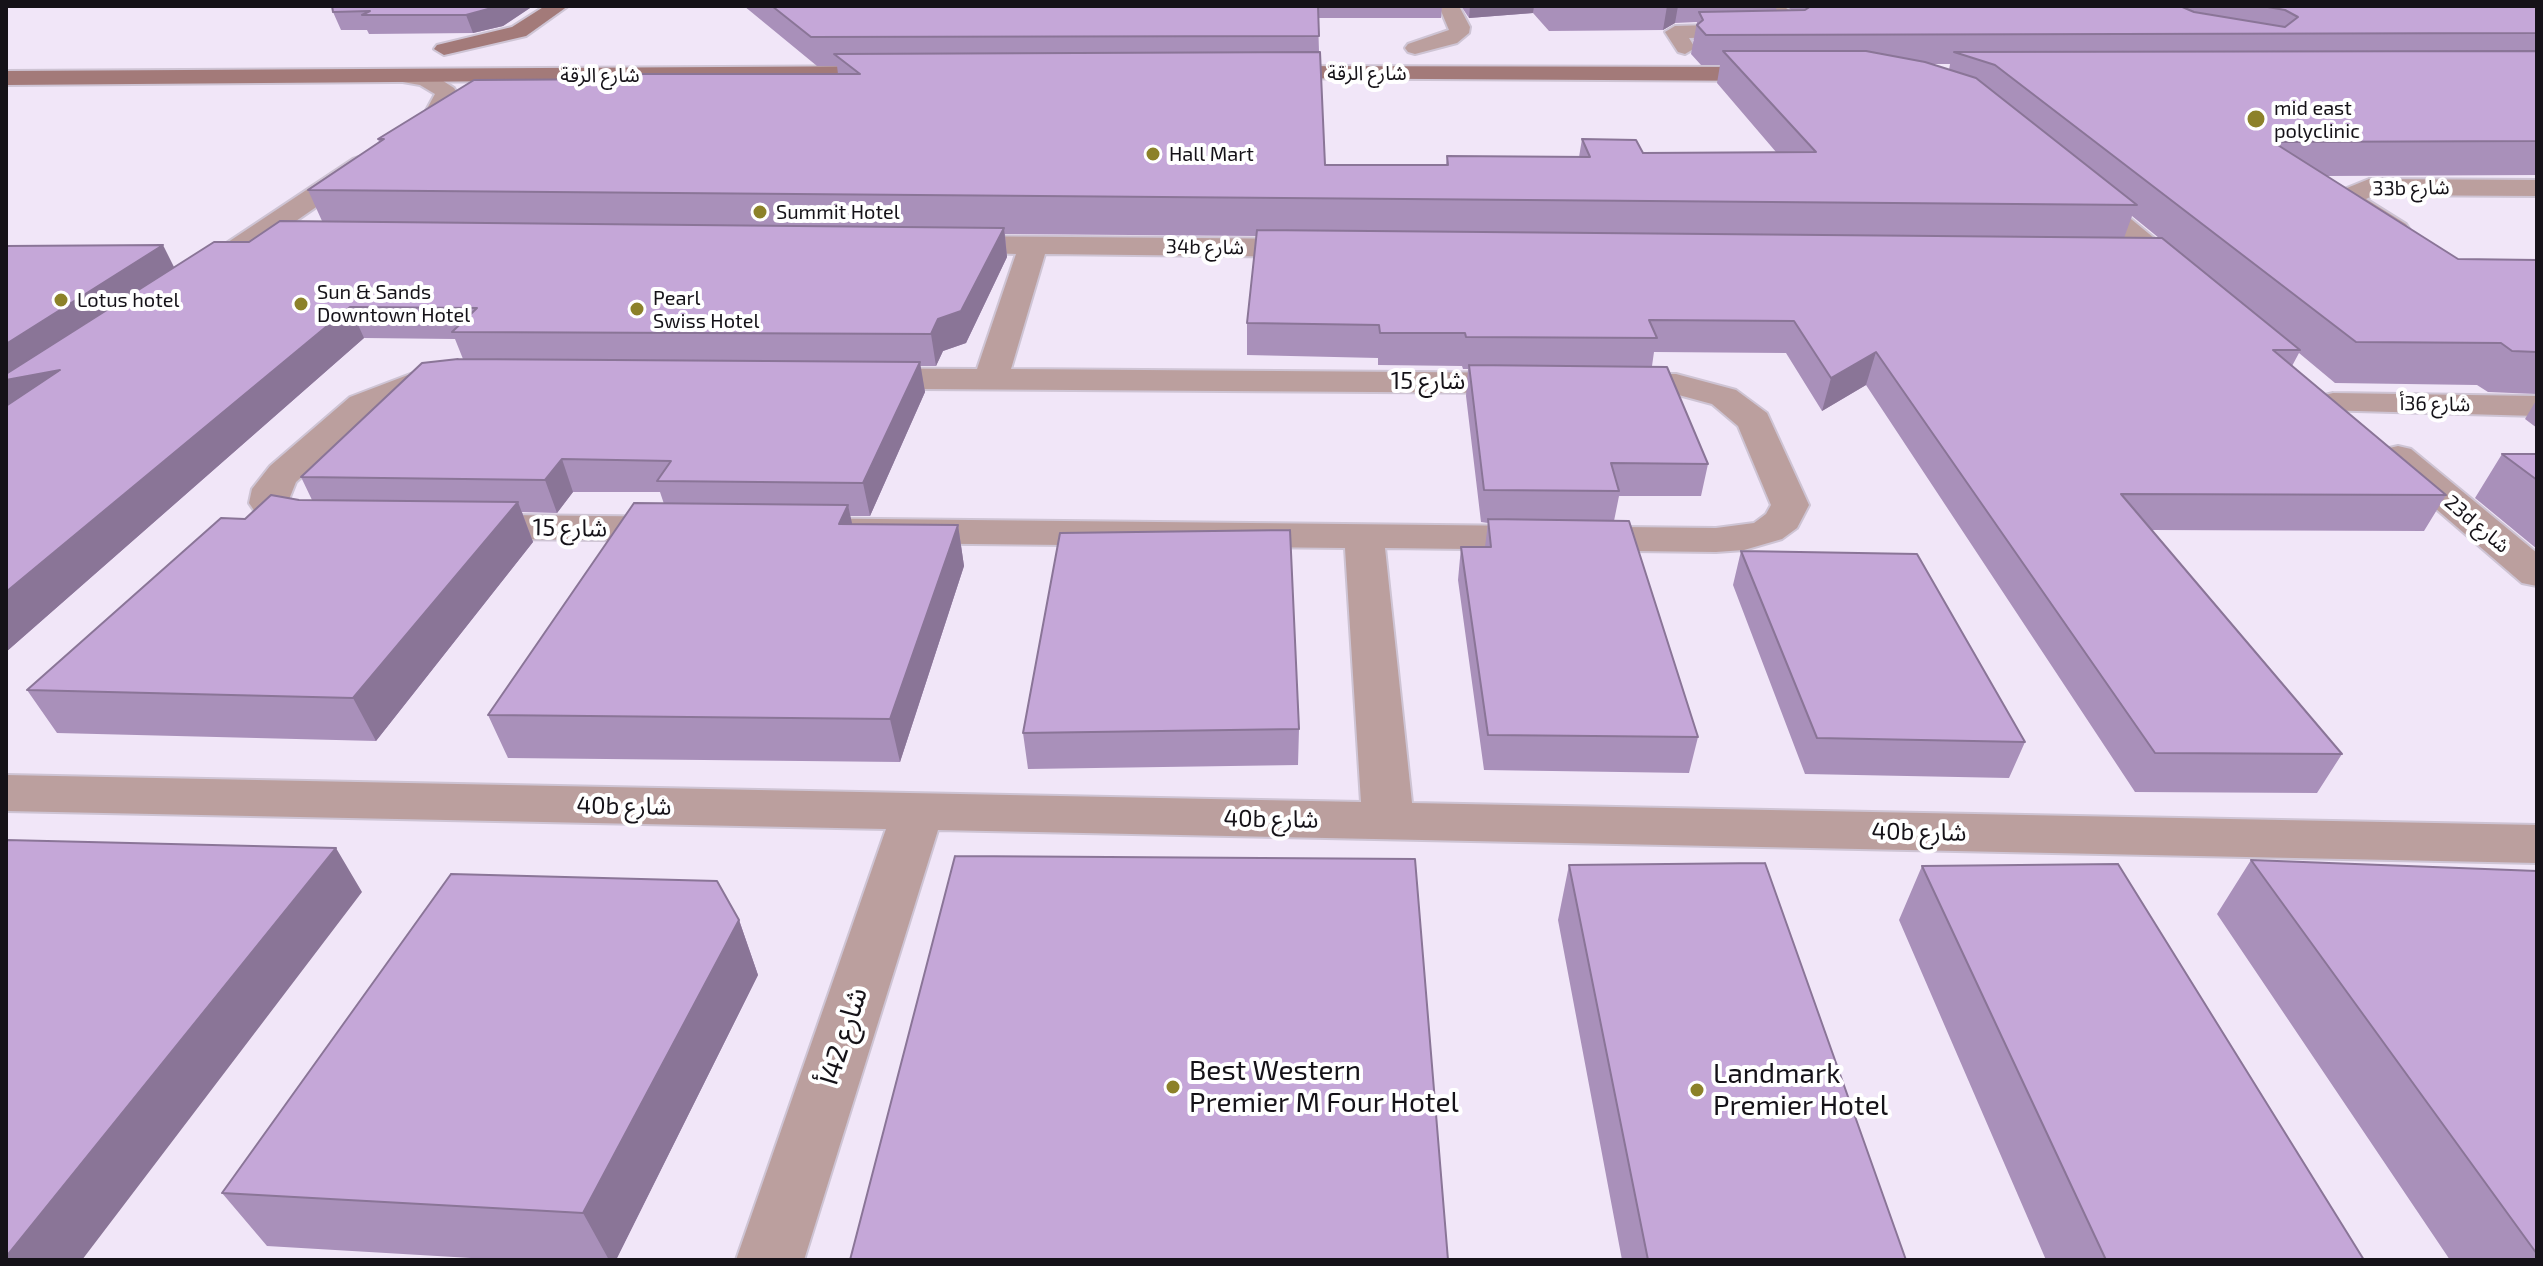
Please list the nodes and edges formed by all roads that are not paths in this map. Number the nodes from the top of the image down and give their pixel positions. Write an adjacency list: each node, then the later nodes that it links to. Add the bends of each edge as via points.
1 (558, 6): 2 (street, شارع الرقة, via 519,32 436,49 542,44 545,26)
2 (572, 6)
3 (1449, 6): 5 (street, شارع الرقة, via 1459,33 1408,48)
4 (1773, 6): 7 (street, via 1799,29 1675,32)
5 (1476, 48)
6 (1658, 48): 7 (street)
7 (1685, 48): 8 (street)
8 (1802, 49)
9 (1629, 53): 12 (street, via 1453,56 1435,65)
10 (918, 73): 14 (street, شارع الرقة)
11 (1245, 73): 12 (street, شارع الرقة)
12 (1447, 73): 13 (street, شارع الرقة)
13 (1797, 74)
14 (570, 75): 15 (street, شارع الرقة); 17 (street, via 472,100)
15 (405, 76): 16 (street, شارع الرقة); 17 (street, via 440,86 446,93)
16 (6, 78)
17 (413, 130): 20 (street)
18 (2057, 170): 27 (street)
19 (2537, 188): 24 (street, 33b شارع, via 2369,187 2351,196 2365,211)
20 (252, 238): 21 (street); 28 (street)
21 (300, 239)
22 (920, 244): 23 (street, 34b شارع)
23 (1033, 245): 25 (street, 34b شارع); 30 (street)
24 (2422, 246)
25 (1349, 248)
26 (2117, 255): 27 (street)
27 (2158, 256): 29 (street)
28 (174, 291)
29 (2206, 296)
30 (991, 379): 33 (street, شارع 15, via 1676,384 1724,397 1754,421 1790,505 1783,520 1768,531 1744,538); 33 (street, شارع 15, via 443,378 413,383 362,404 283,474 268,503 276,514 294,522 319,525)
31 (2322, 393): 32 (street, شارع 36أ); 34 (street, 23d شارع)
32 (2537, 406)
33 (1364, 536): 37 (street)
34 (2537, 574)
35 (6, 793): 36 (street, 40b شارع)
36 (918, 812): 37 (street, 40b شارع); 39 (street, شارع 42أ)
37 (1388, 821): 38 (street, 40b شارع)
38 (2537, 844)
39 (770, 1260)

